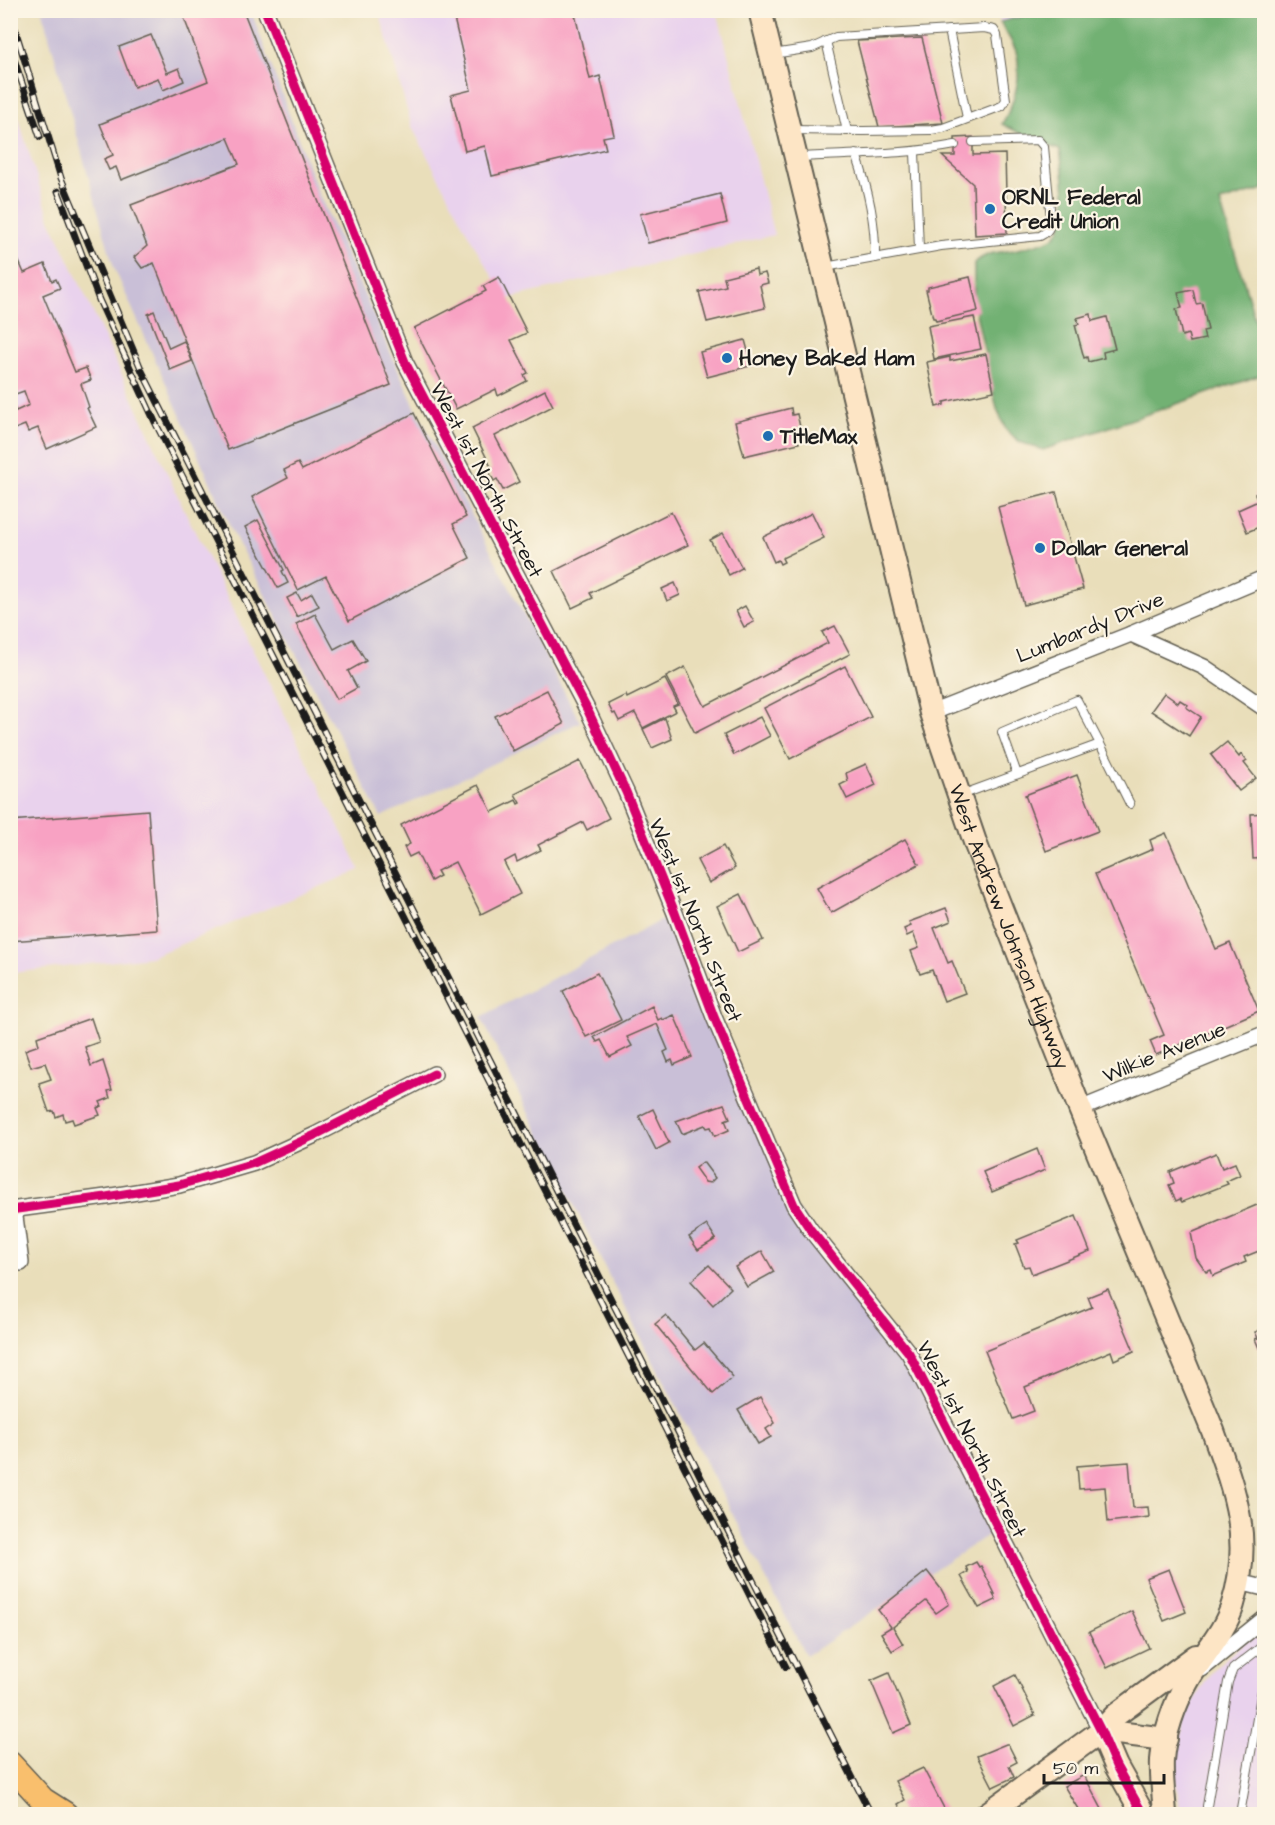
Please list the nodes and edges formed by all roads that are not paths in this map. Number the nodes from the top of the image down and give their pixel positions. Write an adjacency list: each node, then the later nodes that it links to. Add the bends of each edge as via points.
1 (265, 10): 37 (street, West 1st North Street, via 405,362 590,713 794,1205 909,1353)
2 (760, 10): 5 (main road, West Andrew Johnson Highway)
3 (949, 30): 4 (lane, via 836,37); 6 (lane); 6 (lane, via 984,28 997,35 1006,100 1002,106)
4 (826, 41): 5 (lane, via 812,48); 8 (lane)
5 (771, 54): 7 (main road, West Andrew Johnson Highway)
6 (967, 118): 8 (lane, via 931,130)
7 (789, 130): 8 (lane); 13 (main road, West Andrew Johnson Highway)
8 (847, 131)
9 (973, 142): 14 (lane, via 1038,140 1044,147 1050,228 1040,236)
10 (955, 145): 11 (lane)
11 (915, 152): 12 (lane); 14 (lane)
12 (856, 154): 13 (lane); 15 (lane, via 872,211)
13 (796, 157): 16 (main road, West Andrew Johnson Highway)
14 (920, 249): 15 (lane)
15 (875, 258): 16 (lane)
16 (823, 267): 20 (main road, West Andrew Johnson Highway)
17 (1264, 578): 18 (street, Lumbardy Drive)
18 (1131, 634): 19 (street, via 1204,667); 20 (street, Lumbardy Drive)
19 (1264, 708)
20 (931, 713): 23 (main road, West Andrew Johnson Highway)
21 (1101, 744): 22 (lane); 22 (lane, via 1077,700 1002,732); 24 (lane)
22 (1017, 774): 23 (lane)
23 (959, 795): 27 (main road, West Andrew Johnson Highway)
24 (1130, 804)
25 (1264, 1034): 27 (street, Wilkie Avenue)
26 (434, 1074): 28 (street, via 254,1163 179,1185)
27 (1080, 1109): 30 (main road, West Andrew Johnson Highway, via 1228,1472 1241,1520)
28 (12, 1210): 29 (street)
29 (21, 1263)
30 (1239, 1582): 31 (street); 33 (main road, West Andrew Johnson Highway, via 1227,1620)
31 (1264, 1588)
32 (1264, 1619): 36 (street)
33 (1210, 1646): 36 (main road, West Andrew Johnson Highway); 37 (main road, via 1116,1715)
34 (1264, 1647): 44 (lane, via 1233,1669 1228,1682)
35 (1264, 1680): 45 (lane)
36 (1186, 1683): 38 (main road, West Andrew Johnson Highway)
37 (1101, 1731): 38 (main road); 41 (main road); 42 (main road, West 1st North Street)
38 (1166, 1739): 43 (main road, West Andrew Johnson Highway, via 1162,1761)
39 (10, 1764): 40 (main road, via 43,1800)
40 (65, 1815)
41 (987, 1815)
42 (1143, 1815)
43 (1165, 1815)
44 (1208, 1815)
45 (1240, 1815)

